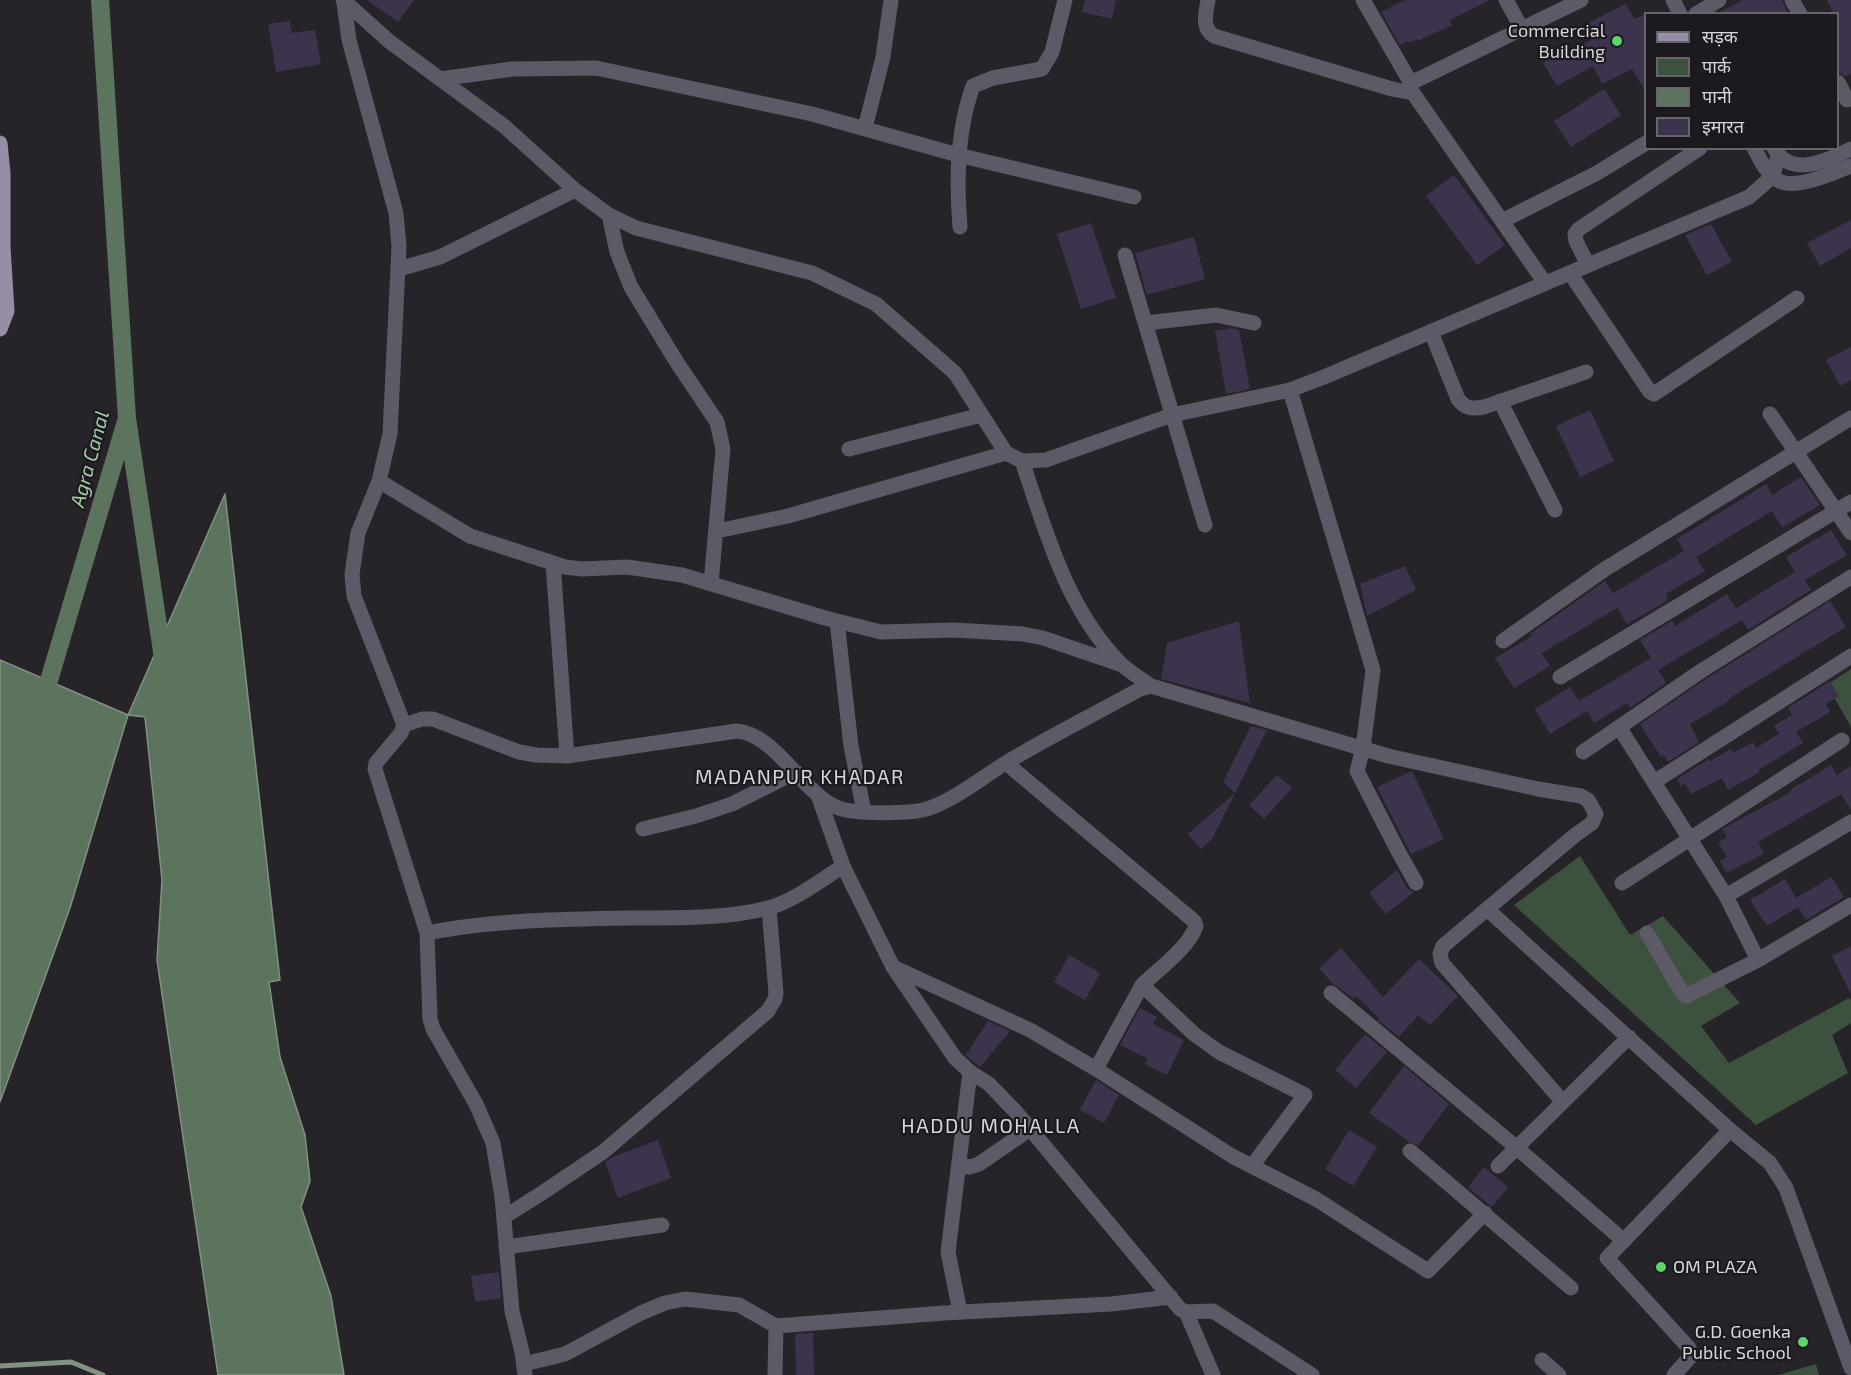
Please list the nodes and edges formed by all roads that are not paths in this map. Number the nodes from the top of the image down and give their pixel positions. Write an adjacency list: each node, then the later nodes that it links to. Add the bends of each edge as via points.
1 (891, 0): 14 (street, via 883,57)
2 (1065, 0): 21 (street, via 1052,52 1042,69 993,78 974,87)
3 (1208, 0): 27 (street, via 1205,25 1214,36 1413,93)
4 (1363, 0): 10 (street, via 1408,78 1415,81)
5 (1506, 0): 10 (street)
6 (1581, 0): 10 (street)
7 (1719, 0): 9 (street)
8 (344, 1): 11 (street); 31 (street, via 350,40 396,213)
9 (1696, 10)
10 (1522, 29)
11 (441, 80): 14 (street, via 512,69 596,68); 24 (street, via 504,126)
12 (1839, 85): 13 (street)
13 (1845, 101)
14 (865, 128): 21 (street)
15 (0, 143): 37 (main road, via 7,311)
16 (1644, 144): 27 (street)
17 (1851, 149): 20 (street, via 1804,166 1789,163)
18 (1697, 150): 30 (street, via 1579,229 1576,241)
19 (1755, 150): 23 (street)
20 (1776, 152): 23 (street)
21 (958, 155): 25 (street); 28 (street)
22 (1851, 166): 23 (street, via 1798,184 1779,182)
23 (1773, 176): 30 (street, via 1749,197)
24 (575, 190): 26 (street); 31 (street, via 441,257)
25 (1134, 197)
26 (609, 215): 43 (street, via 636,228 812,273 876,304 955,373); 55 (street, via 617,252 631,287 717,422 723,449)
27 (1502, 221): 33 (street)
28 (960, 227)
29 (1125, 255): 35 (street)
30 (1588, 265): 32 (street)
31 (399, 269): 50 (street, via 390,435)
32 (1569, 273): 33 (street); 34 (street, via 1654,394)
33 (1545, 283): 38 (street)
34 (1797, 298)
35 (1146, 323): 36 (street, via 1216,315); 44 (street)
36 (1254, 323)
37 (0, 329)
38 (1431, 332): 40 (street); 41 (street, via 1458,399 1465,407 1473,409)
39 (1586, 372): 41 (street)
40 (1290, 390): 44 (street); 69 (street, via 1373,670)
41 (1500, 401): 52 (street)
42 (1770, 414): 47 (street)
43 (981, 415): 46 (street); 48 (street)
44 (1172, 415): 49 (street, via 1046,460); 54 (street)
45 (1851, 418): 47 (street)
46 (849, 449)
47 (1796, 452): 53 (street); 61 (street, via 1605,568)
48 (1006, 453): 49 (street); 55 (street, via 788,516)
49 (1022, 461): 63 (street, via 1049,540 1078,605 1089,626)
50 (379, 481): 57 (street, via 470,536); 66 (street, via 358,533 352,574 354,596)
51 (1851, 502): 53 (street)
52 (1555, 510)
53 (1836, 512): 56 (street); 64 (street)
54 (1205, 525)
55 (717, 531): 59 (street)
56 (1851, 533)
57 (553, 563): 59 (street, via 582,569 638,568); 71 (street)
58 (1851, 577): 67 (street)
59 (711, 584): 60 (street)
60 (837, 621): 63 (street, via 881,632 954,630 1023,634); 76 (street, via 851,746)
61 (1503, 640)
62 (1851, 656): 74 (street)
63 (1122, 665): 65 (street)
64 (1560, 676)
65 (1151, 686): 69 (street); 72 (street)
66 (404, 725): 71 (street, via 433,719 519,752); 87 (street, via 375,770)
67 (1619, 727): 70 (street); 74 (street)
68 (1842, 740): 79 (street)
69 (1363, 748): 81 (street, via 1357,771); 86 (street, via 1588,800 1596,814 1592,823)
70 (1583, 752)
71 (567, 756): 73 (street, via 746,732 760,739)
72 (1006, 763): 76 (street, via 928,809); 91 (street, via 1194,921 1195,932)
73 (796, 772): 75 (street); 78 (street, via 732,804)
74 (1654, 782): 79 (street)
75 (818, 795): 76 (street, via 837,808); 80 (street)
76 (864, 813)
77 (1851, 822): 83 (street)
78 (644, 829)
79 (1691, 838): 82 (street); 83 (street)
80 (843, 866): 85 (street); 90 (street)
81 (1416, 883)
82 (1622, 883)
83 (1726, 896): 89 (street)
84 (1851, 904): 89 (street)
85 (769, 908): 87 (street, via 681,918 525,922); 105 (street, via 776,999 768,1011 603,1152)
86 (1487, 909): 93 (street); 96 (street, via 1443,946 1442,963)
87 (427, 933): 105 (street, via 432,1029 489,1130)
88 (1647, 933): 89 (street, via 1686,996)
89 (1758, 960)
90 (893, 968): 94 (street, via 1007,1019); 95 (street, via 955,1058)
91 (1142, 985): 94 (street); 102 (street, via 1219,1052 1305,1095)
92 (1330, 993): 99 (street)
93 (1629, 1037): 96 (street); 98 (street)
94 (1096, 1069): 102 (street)
95 (970, 1072): 97 (street, via 989,1084); 101 (street)
96 (1563, 1102): 99 (street)
97 (1030, 1129): 101 (street, via 979,1164); 110 (street)
98 (1730, 1130): 107 (street); 115 (street, via 1770,1163 1786,1188)
99 (1517, 1148): 103 (street); 107 (street)
100 (1410, 1151): 104 (street)
101 (959, 1166): 111 (street, via 948,1252)
102 (1252, 1166): 104 (street, via 1316,1199 1428,1271)
103 (1498, 1166)
104 (1485, 1213): 109 (street)
105 (504, 1217): 108 (street)
106 (662, 1226): 108 (street)
107 (1624, 1241): 121 (street, via 1607,1258 1689,1348 1690,1357)
108 (506, 1247): 116 (street, via 512,1311)
109 (1571, 1288)
110 (1171, 1297): 111 (street); 112 (street)
111 (960, 1312): 113 (street)
112 (1186, 1312): 118 (street); 119 (street, via 1213,1311)
113 (776, 1326): 116 (street, via 739,1305 685,1299 641,1313 565,1354); 117 (street)
114 (1542, 1360): 120 (street)
115 (1851, 1368)
116 (525, 1369)
117 (775, 1375)
118 (1213, 1375)
119 (1312, 1375)
120 (1559, 1375)
121 (1674, 1375)

